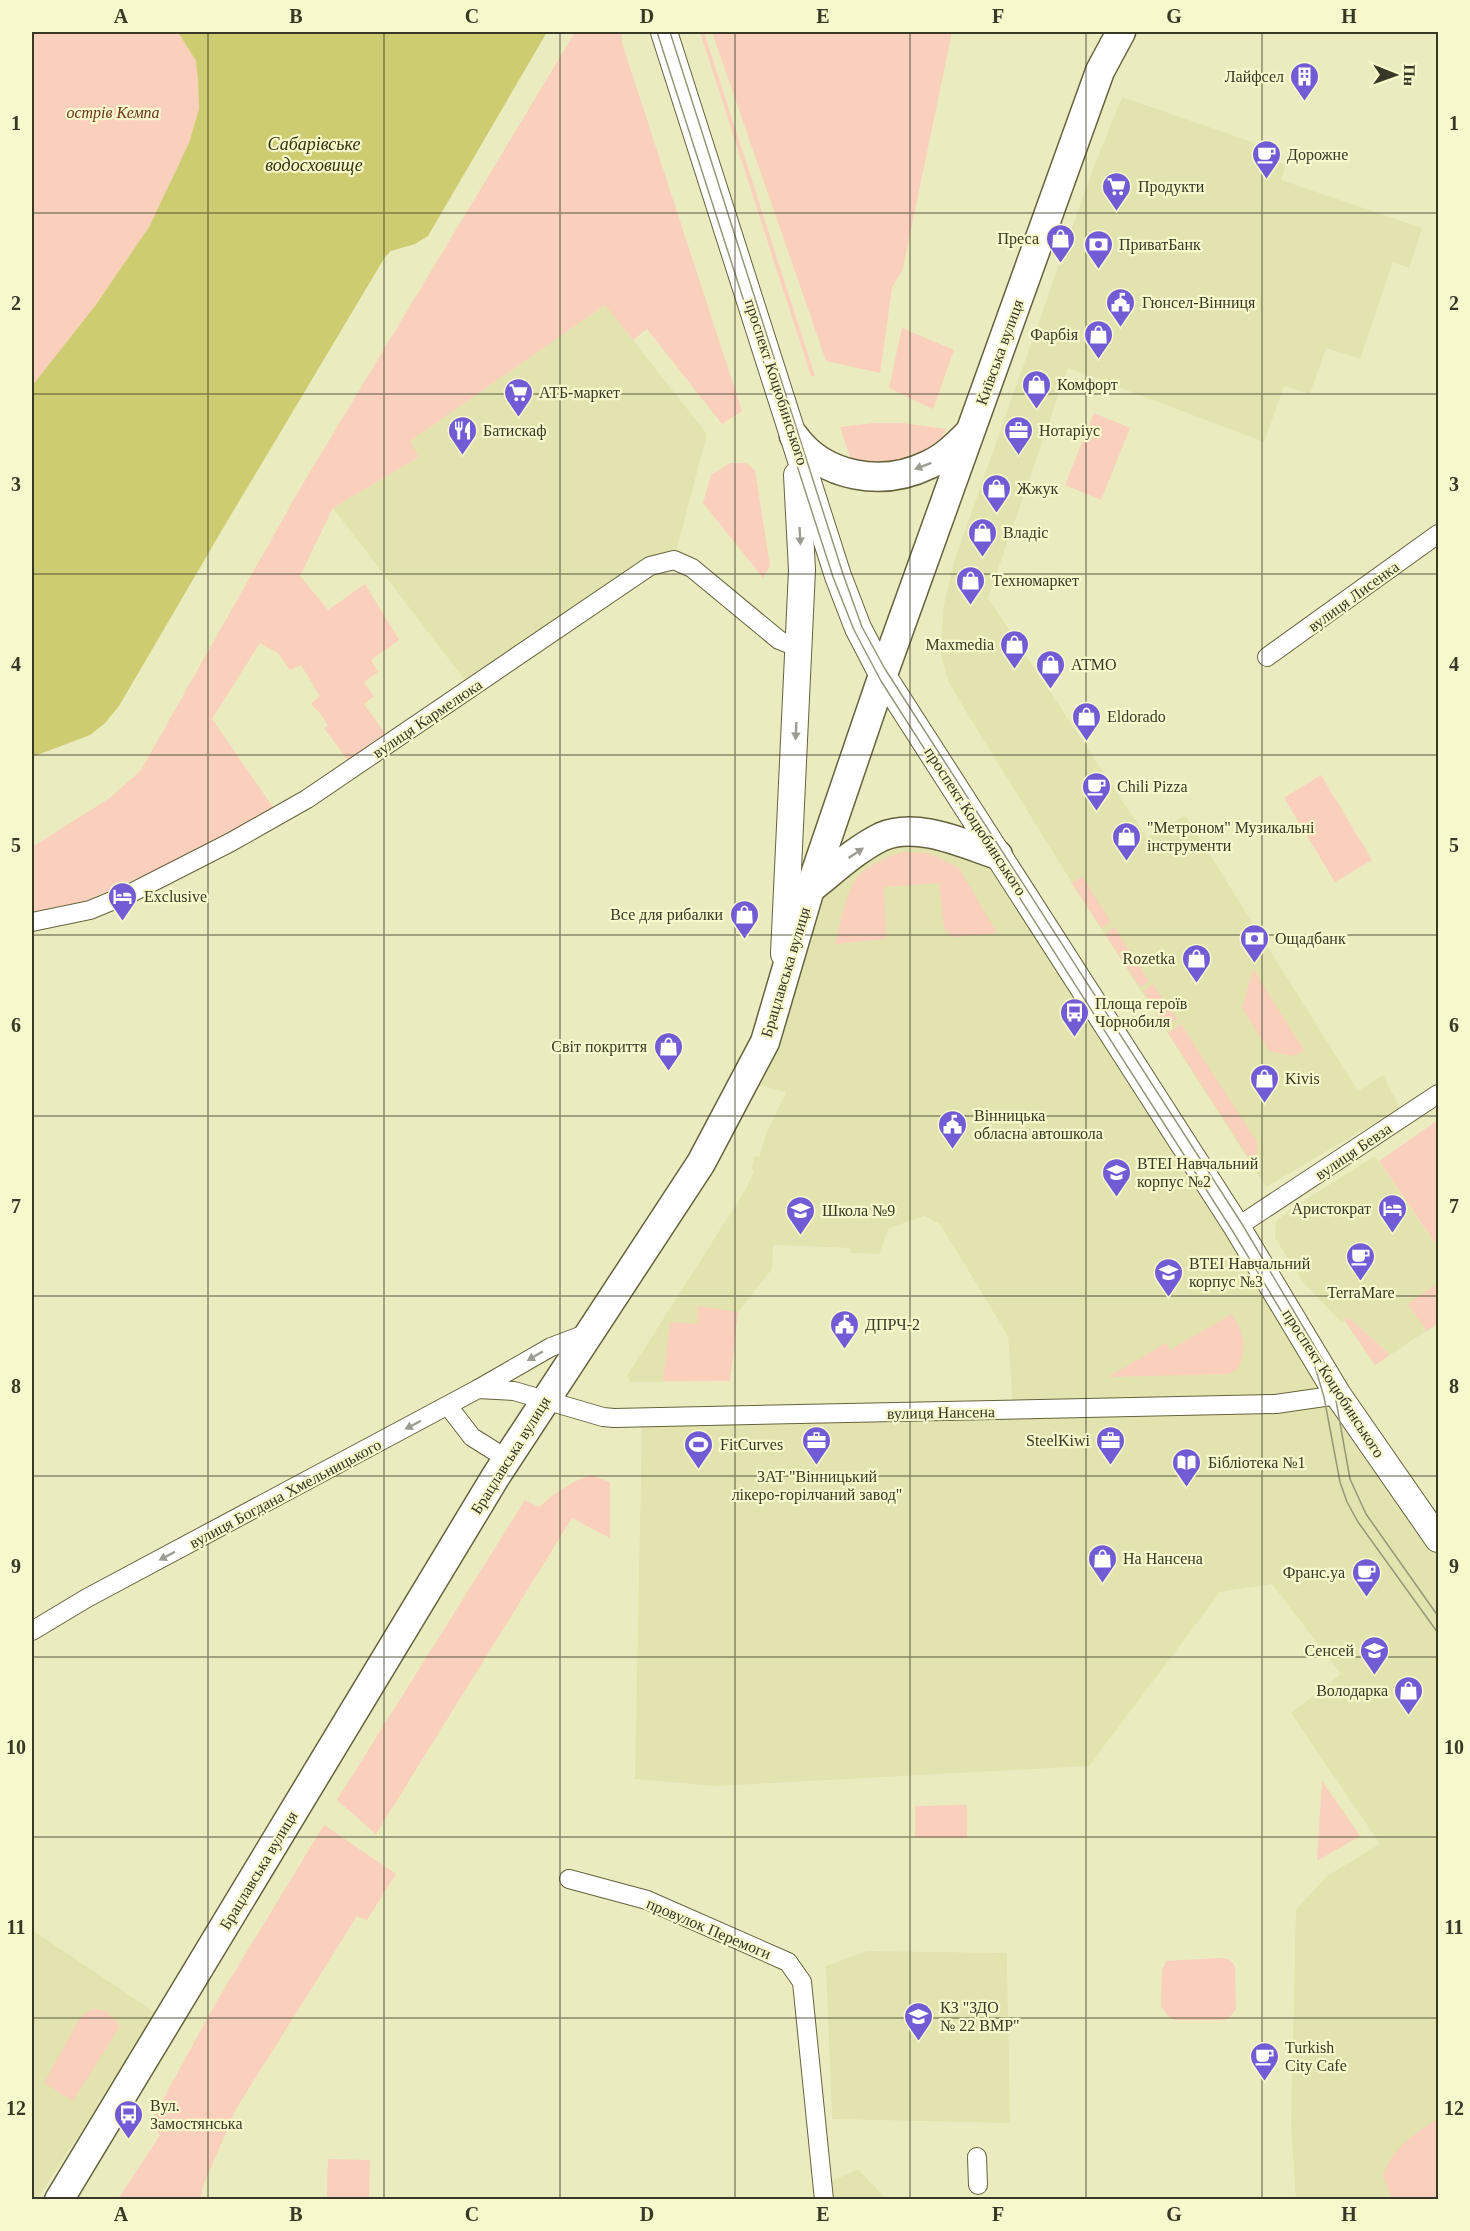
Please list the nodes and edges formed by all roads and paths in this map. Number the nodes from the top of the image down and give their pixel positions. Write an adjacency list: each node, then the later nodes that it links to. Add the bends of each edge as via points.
1 (664, 32): 4 (street, проспект Коцюбинського)
2 (1121, 32): 3 (main road, Київська вулиця, via 1100,71)
3 (970, 432): 4 (main road, one-way to 4, via 950,452 927,466 874,477 839,472 802,448); 8 (main road, Київська вулиця)
4 (794, 436): 6 (street, one-way to 6, via 802,570); 8 (street, проспект Коцюбинського, via 838,576 858,628)
5 (1438, 534): 7 (street, вулиця Лисенка)
6 (799, 648): 11 (street, вулиця Кармелюка, via 779,640 692,568 674,560 650,566 288,810 131,893 90,909); 12 (street, one-way to 12)
7 (1267, 657)
8 (883, 676): 9 (street, проспект Коцюбинського); 10 (main road, Брацлавська вулиця)
9 (998, 855): 10 (main road, one-way to 9, via 883,836 922,833); 14 (street, проспект Коцюбинського)
10 (810, 889): 12 (main road, Брацлавська вулиця)
11 (32, 922)
12 (783, 978): 15 (main road, Брацлавська вулиця, via 765,1042 700,1163)
13 (1438, 1094): 14 (street, вулиця Бевза)
14 (1237, 1227): 17 (street, проспект Коцюбинського)
15 (588, 1333): 16 (street, вулиця Богдана Хмельницького, one-way to 16, via 551,1347); 18 (main road, Брацлавська вулиця)
16 (478, 1389): 18 (street, via 514,1391); 19 (street, вулиця Богдана Хмельницького)
17 (1338, 1395): 18 (street, вулиця Нансена, via 1262,1404 614,1418); 21 (street, проспект Коцюбинського)
18 (545, 1400): 20 (main road, Брацлавська вулиця)
19 (448, 1406): 20 (street, via 472,1437); 22 (street, вулиця Богдана Хмельницького, one-way to 22)
20 (507, 1459): 26 (main road, Брацлавська вулиця)
21 (1438, 1539)
22 (32, 1631)
23 (569, 1879): 27 (street, провулок Перемоги, via 647,1900 788,1962 802,1982)
24 (977, 2157): 25 (street)
25 (978, 2185)
26 (59, 2199)
27 (824, 2199)

